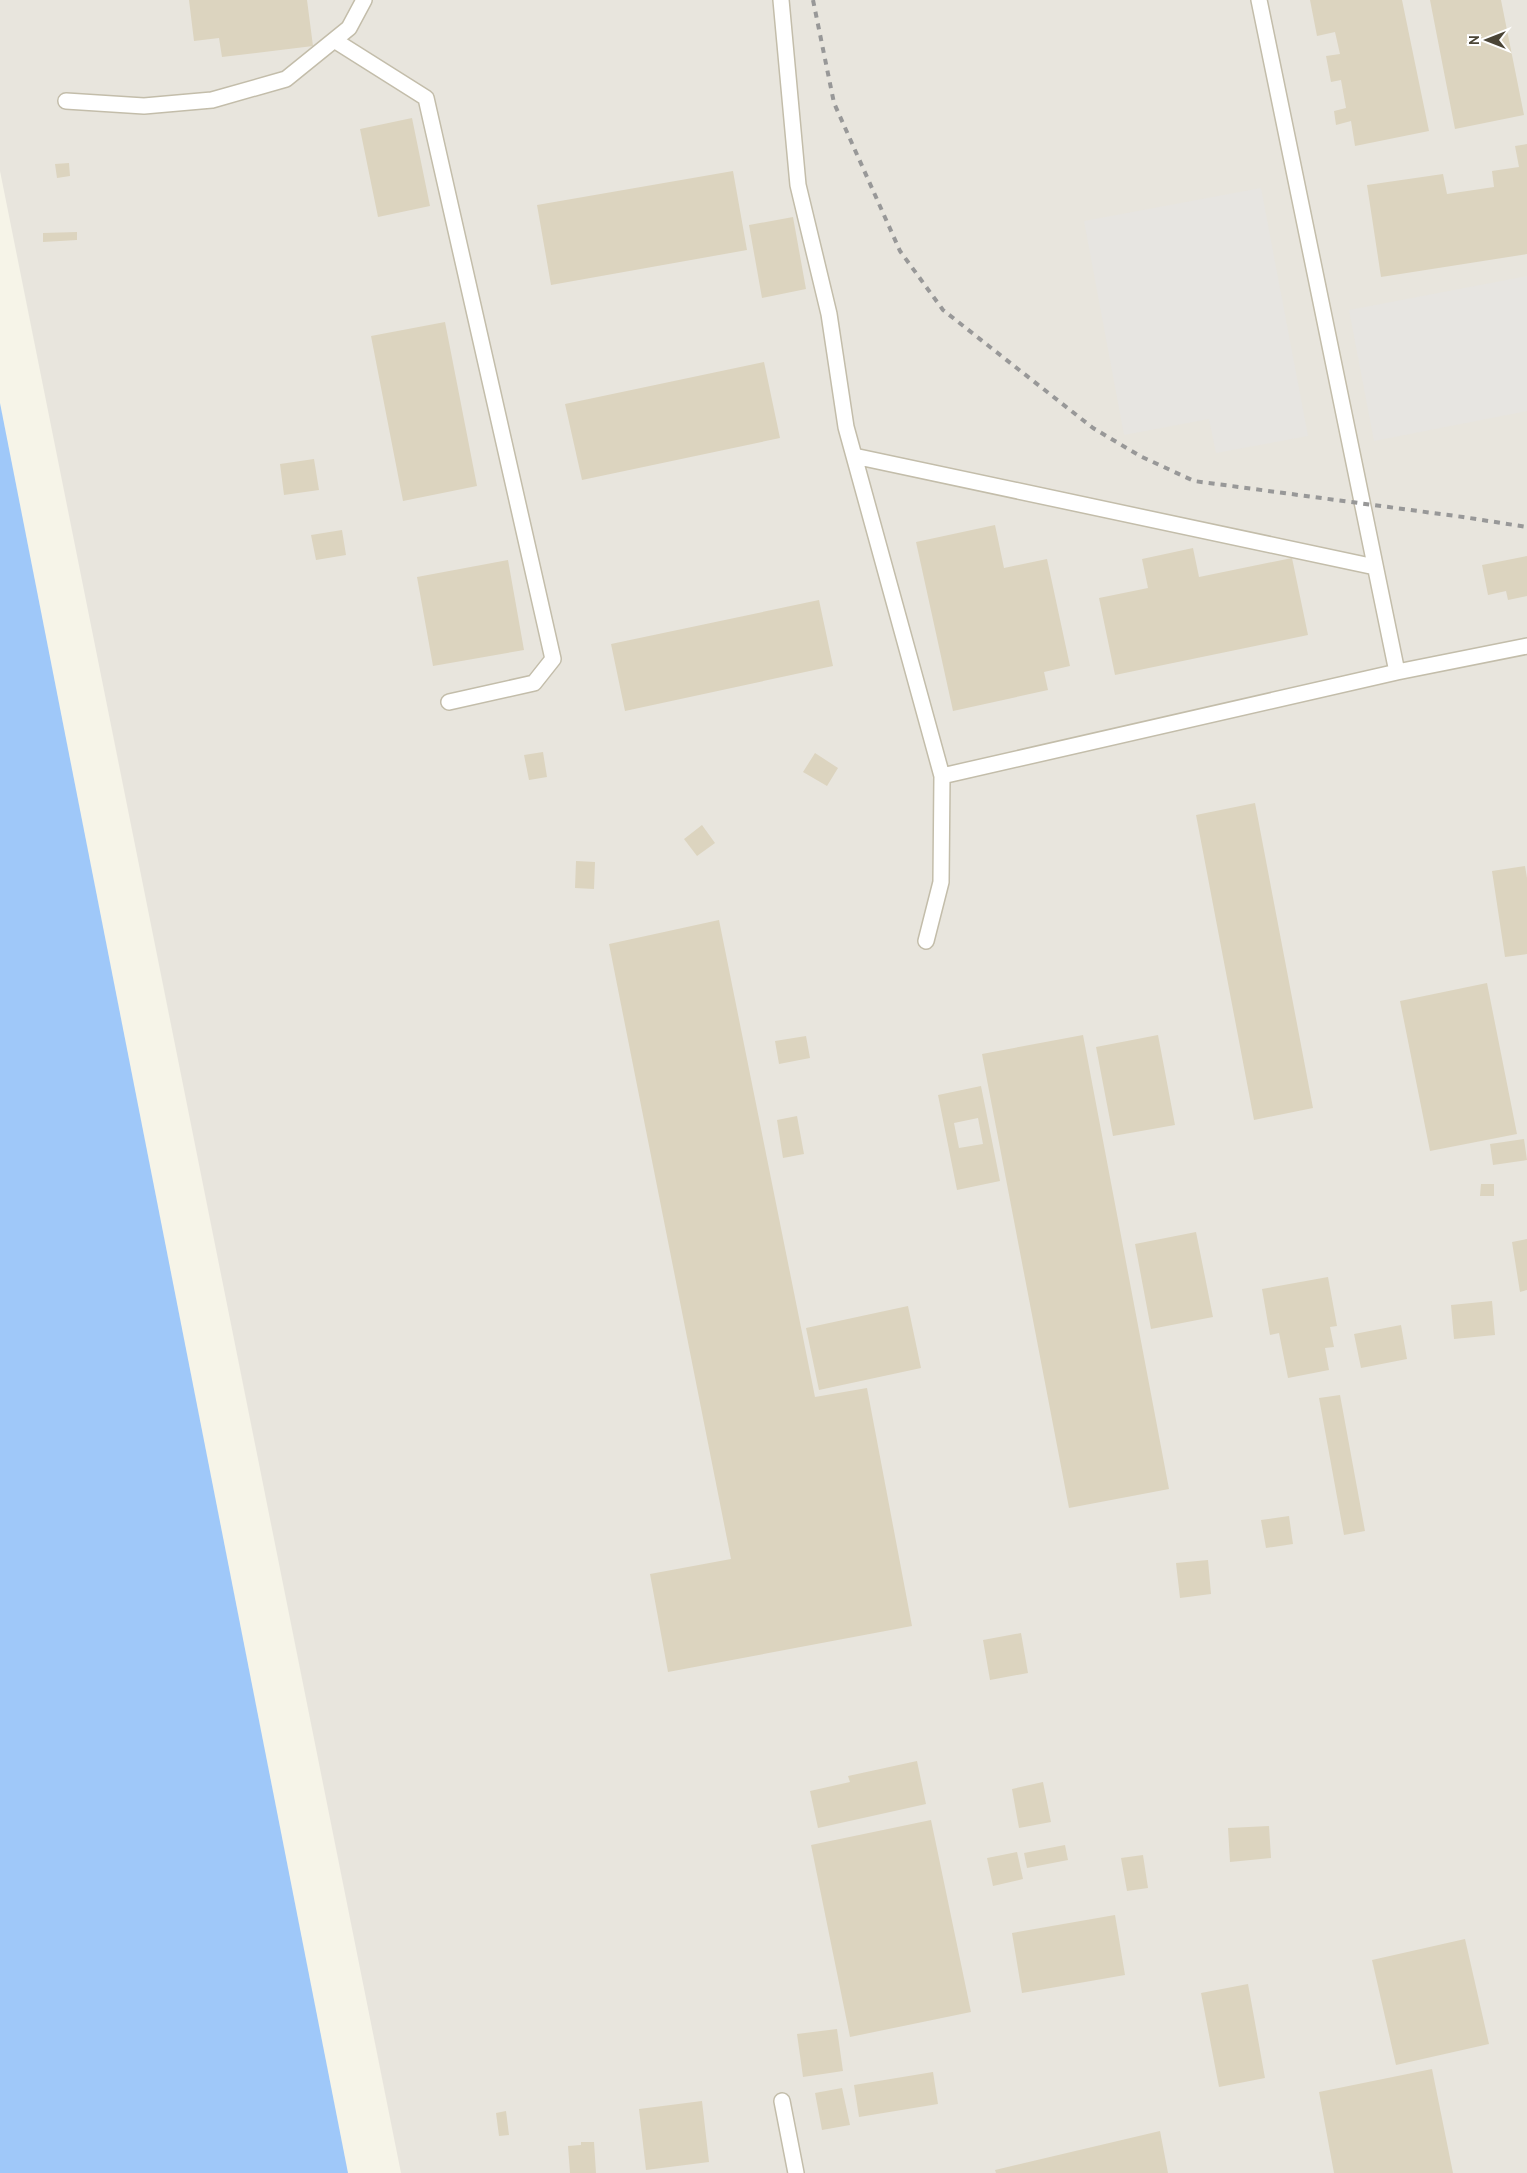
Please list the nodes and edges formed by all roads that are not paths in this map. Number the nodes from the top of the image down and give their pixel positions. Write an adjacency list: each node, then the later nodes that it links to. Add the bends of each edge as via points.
1 (364, 0): 4 (lane, via 349,28)
2 (781, 0): 6 (lane, via 798,185 829,314 846,427)
3 (1259, 0): 7 (lane)
4 (334, 40): 5 (lane, via 286,78 212,100 144,106); 10 (lane, via 426,98 553,659 534,683)
5 (66, 101)
6 (854, 456): 7 (lane); 11 (lane)
7 (1375, 567): 9 (lane)
8 (1527, 646): 9 (lane)
9 (1397, 672): 11 (lane)
10 (449, 702)
11 (942, 776): 12 (lane, via 941,882)
12 (926, 941)
13 (782, 2101): 14 (lane)
14 (796, 2173)

